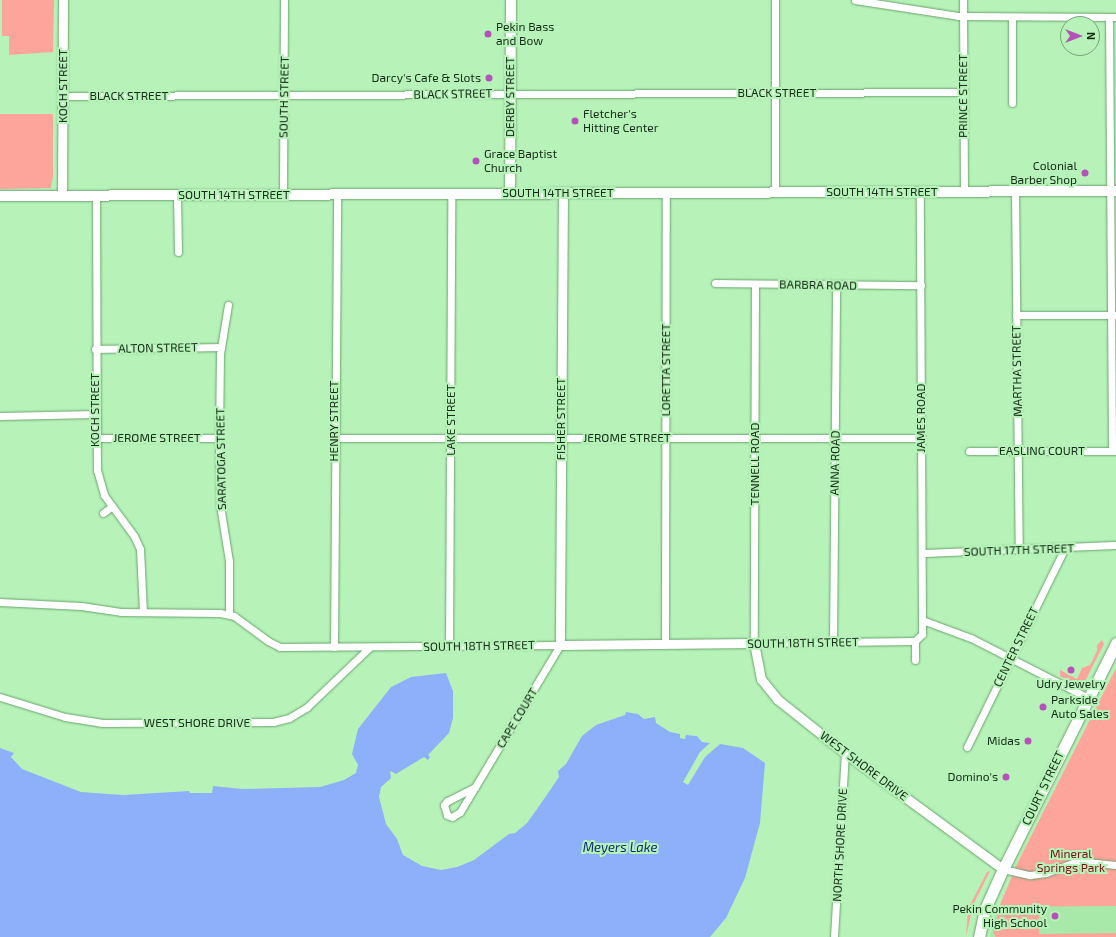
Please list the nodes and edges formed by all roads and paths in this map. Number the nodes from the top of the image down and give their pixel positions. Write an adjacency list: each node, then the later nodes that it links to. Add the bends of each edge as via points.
1 (63, 0): 13 (street, KOCH STREET)
2 (284, 0): 14 (street, SOUTH STREET)
3 (511, 0): 11 (main road, DERBY STREET)
4 (776, 0): 12 (street)
5 (855, 0): 7 (street)
6 (963, 0): 7 (street, PRINCE STREET)
7 (963, 16): 9 (street); 10 (street, PRINCE STREET)
8 (1112, 16): 9 (street); 20 (street)
9 (1012, 17): 15 (street)
10 (963, 92): 12 (street, BLACK STREET); 18 (street, PRINCE STREET)
11 (510, 93): 12 (street, BLACK STREET); 14 (street, BLACK STREET); 21 (main road, DERBY STREET)
12 (776, 93): 16 (street)
13 (63, 96): 14 (street, BLACK STREET); 27 (street, KOCH STREET)
14 (284, 96): 24 (street, SOUTH STREET)
15 (1012, 103)
16 (775, 192): 17 (main road, SOUTH 14TH STREET); 23 (main road, SOUTH 14TH STREET)
17 (920, 192): 18 (main road, SOUTH 14TH STREET); 35 (street, JAMES ROAD)
18 (964, 192): 19 (main road, SOUTH 14TH STREET)
19 (1014, 192): 20 (main road, SOUTH 14TH STREET); 37 (street, MARTHA STREET)
20 (1113, 192): 38 (street)
21 (510, 193): 22 (main road, SOUTH 14TH STREET); 26 (main road, SOUTH 14TH STREET)
22 (563, 193): 23 (main road, SOUTH 14TH STREET); 51 (street, FISHER STREET)
23 (666, 193): 48 (street, LORETTA STREET)
24 (283, 194): 25 (main road, SOUTH 14TH STREET); 28 (main road, SOUTH 14TH STREET)
25 (337, 194): 26 (main road, SOUTH 14TH STREET); 47 (street, HENRY STREET)
26 (451, 194): 50 (street, LAKE STREET)
27 (62, 195): 29 (main road, SOUTH 14TH STREET); 30 (main road, SOUTH 14TH STREET)
28 (177, 195): 30 (main road, SOUTH 14TH STREET); 31 (street)
29 (0, 196)
30 (96, 196): 40 (street, KOCH STREET)
31 (178, 252)
32 (715, 284): 33 (street, BARBRA ROAD)
33 (755, 284): 34 (street, BARBRA ROAD); 43 (street, TENNELL ROAD)
34 (836, 285): 35 (street, BARBRA ROAD); 44 (street, ANNA ROAD)
35 (921, 285): 49 (street, JAMES ROAD)
36 (228, 305): 39 (street, SARATOGA STREET)
37 (1016, 315): 38 (street); 53 (street, MARTHA STREET)
38 (1113, 315): 54 (street)
39 (221, 347): 40 (street, ALTON STREET); 46 (street, SARATOGA STREET)
40 (96, 349): 41 (street, KOCH STREET)
41 (95, 414): 42 (street); 45 (street, KOCH STREET)
42 (0, 416)
43 (755, 437): 44 (street, JEROME STREET); 48 (street, JEROME STREET); 67 (street, TENNELL ROAD)
44 (835, 437): 49 (street, JEROME STREET); 66 (street, ANNA ROAD)
45 (95, 438): 46 (street, JEROME STREET); 55 (street, KOCH STREET, via 99,482)
46 (219, 438): 63 (street, SARATOGA STREET, via 220,505 229,561)
47 (334, 438): 50 (street, JEROME STREET); 72 (street, HENRY STREET)
48 (666, 438): 51 (street, JEROME STREET); 69 (street, LORETTA STREET)
49 (921, 438): 60 (street, JAMES ROAD)
50 (451, 439): 51 (street, JEROME STREET); 71 (street, LAKE STREET)
51 (561, 439): 70 (street, FISHER STREET)
52 (969, 451): 53 (street, EASLING COURT)
53 (1018, 451): 54 (street, EASLING COURT); 59 (street, MARTHA STREET)
54 (1114, 451)
55 (111, 507): 56 (street); 62 (street, KOCH STREET, via 134,536 140,549)
56 (103, 513)
57 (1116, 545): 58 (street, SOUTH 17TH STREET)
58 (1065, 548): 59 (street, SOUTH 17TH STREET); 74 (street, CENTER STREET)
59 (1019, 549): 60 (street, SOUTH 17TH STREET)
60 (922, 553): 64 (street, JAMES ROAD)
61 (0, 602): 62 (street)
62 (143, 612): 63 (street)
63 (229, 614): 72 (street, SOUTH 18TH STREET, via 274,646)
64 (922, 620): 65 (street, JAMES ROAD, via 922,634); 74 (street, via 971,638)
65 (915, 641): 66 (street, SOUTH 18TH STREET); 75 (street)
66 (833, 642): 67 (street, SOUTH 18TH STREET)
67 (754, 643): 69 (street, SOUTH 18TH STREET); 79 (street, WEST SHORE DRIVE, via 757,668 768,690)
68 (1116, 643): 77 (main road, COURT STREET)
69 (665, 644): 70 (street, SOUTH 18TH STREET)
70 (560, 645): 71 (street, SOUTH 18TH STREET); 80 (street, CAPE COURT)
71 (449, 646): 73 (street, SOUTH 18TH STREET)
72 (334, 647): 73 (street, SOUTH 18TH STREET)
73 (370, 647): 76 (street, WEST SHORE DRIVE, via 307,707 289,718 273,722 103,723 65,717)
74 (1011, 658): 77 (street); 78 (street, CENTER STREET)
75 (915, 660)
76 (0, 697)
77 (1088, 698): 82 (main road, COURT STREET)
78 (967, 747)
79 (845, 753): 82 (street, WEST SHORE DRIVE); 83 (street, NORTH SHORE DRIVE)
80 (472, 790)
81 (1116, 865): 82 (street, via 1077,861 1030,875)
82 (1003, 869): 84 (main road, COURT STREET, via 985,909)
83 (833, 936)
84 (979, 937)

